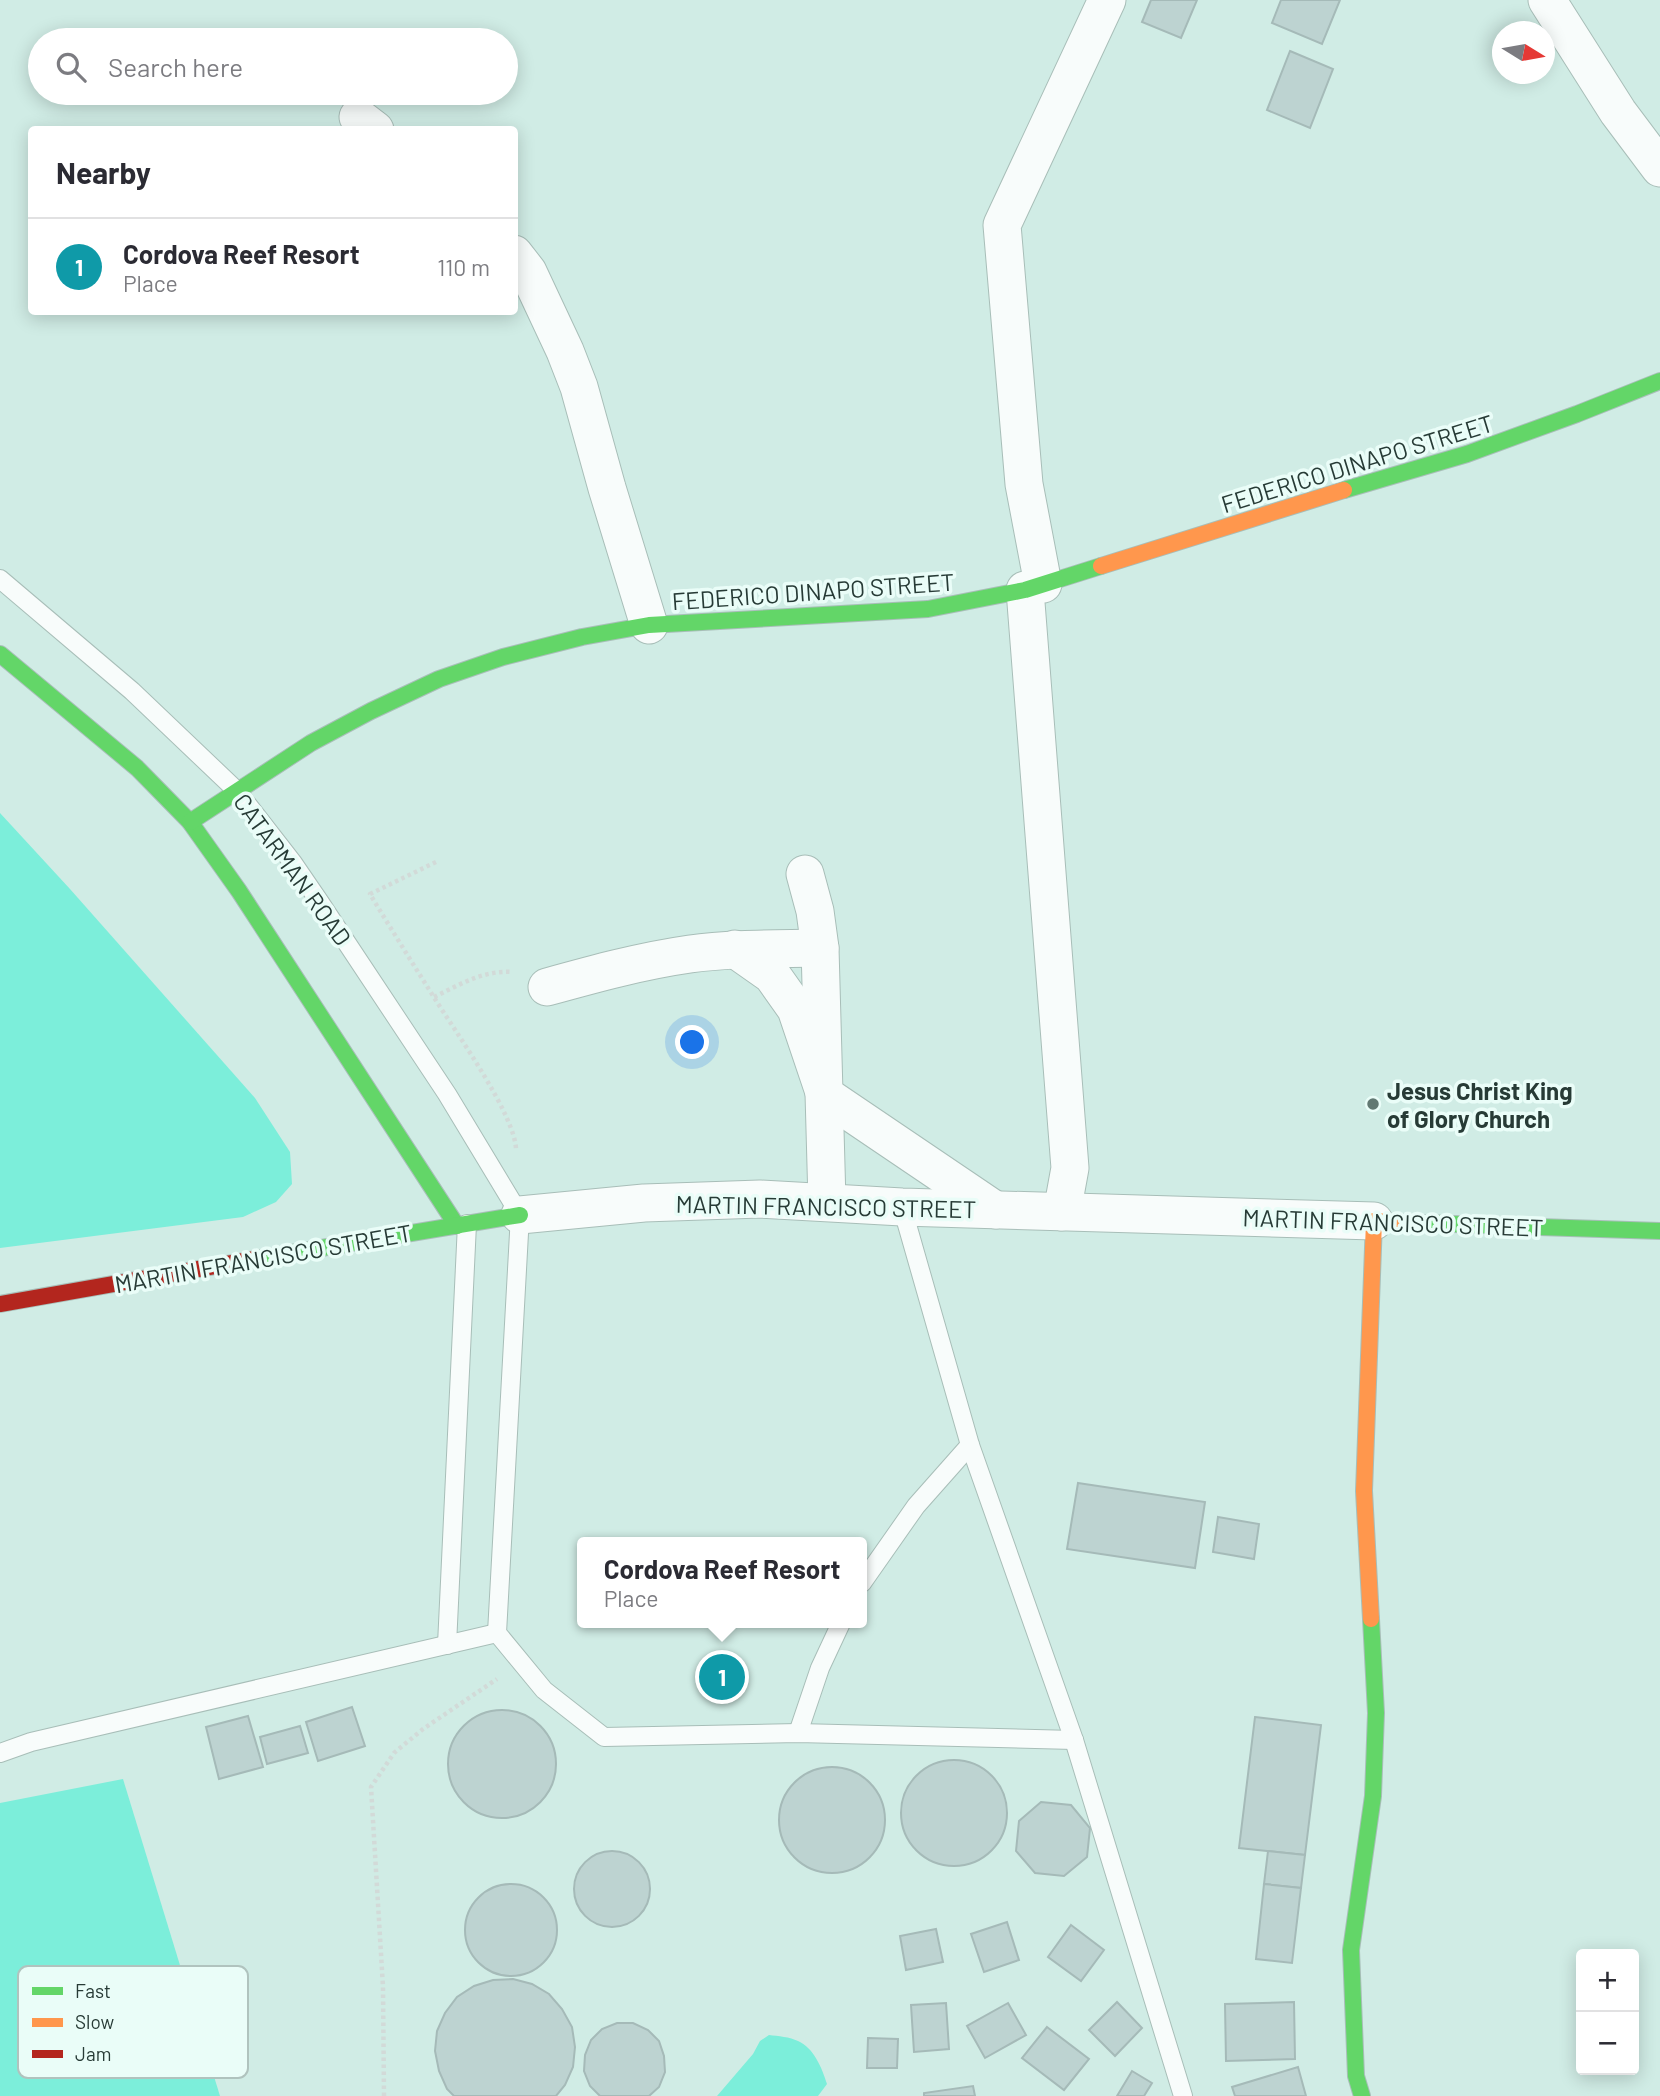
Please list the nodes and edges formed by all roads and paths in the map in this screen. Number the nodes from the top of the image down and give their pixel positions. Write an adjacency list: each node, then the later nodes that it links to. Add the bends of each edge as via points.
1 (1107, 0): 7 (street, via 1002,225)
2 (1547, 0): 3 (street, via 1618,112)
3 (1660, 168)
4 (518, 259): 8 (street, via 579,387)
5 (1660, 381): 7 (street, FEDERICO DINAPO STREET, via 1467,454)
6 (0, 579): 10 (lane, CATARMAN ROAD, via 132,691)
7 (1034, 587): 8 (street, FEDERICO DINAPO STREET, via 928,609); 23 (street, via 1070,1168)
8 (649, 625): 10 (street, FEDERICO DINAPO STREET, via 503,657 439,679 311,743)
9 (0, 654): 11 (street, via 137,768)
10 (237, 791): 11 (street, FEDERICO DINAPO STREET); 20 (lane, CATARMAN ROAD, via 306,882)
11 (190, 822): 25 (street)
12 (436, 862): 17 (path, via 370,894)
13 (805, 874): 14 (street)
14 (820, 948): 15 (street); 18 (street)
15 (735, 949): 16 (street, via 634,964); 18 (street, via 772,975 796,1009)
16 (547, 987): 17 (path, via 516,972 498,971)
17 (434, 998): 20 (path, via 510,1122 516,1143)
18 (825, 1095): 19 (street); 22 (street)
19 (827, 1202): 20 (street, MARTIN FRANCISCO STREET); 21 (street, MARTIN FRANCISCO STREET)
20 (514, 1204): 25 (street, MARTIN FRANCISCO STREET); 31 (lane)
21 (902, 1207): 22 (street, MARTIN FRANCISCO STREET); 28 (lane)
22 (995, 1210): 23 (street, MARTIN FRANCISCO STREET)
23 (1062, 1212): 24 (street, MARTIN FRANCISCO STREET)
24 (1374, 1221): 26 (street, MARTIN FRANCISCO STREET); 39 (street, via 1364,1492 1375,1727 1373,1796 1351,1950 1356,2077)
25 (462, 1225): 27 (street, MARTIN FRANCISCO STREET); 32 (lane)
26 (1660, 1231)
27 (0, 1304)
28 (970, 1445): 29 (lane, via 916,1506); 35 (lane)
29 (867, 1576)
30 (839, 1628): 34 (lane)
31 (497, 1633): 32 (lane); 33 (lane)
32 (447, 1645): 36 (lane)
33 (521, 1662): 34 (lane, via 544,1690 604,1737); 37 (path, via 394,1753 371,1787 383,1987)
34 (799, 1733): 35 (lane)
35 (1074, 1740): 38 (lane)
36 (0, 1753)
37 (384, 2096)
38 (1182, 2096)
39 (1362, 2096)

